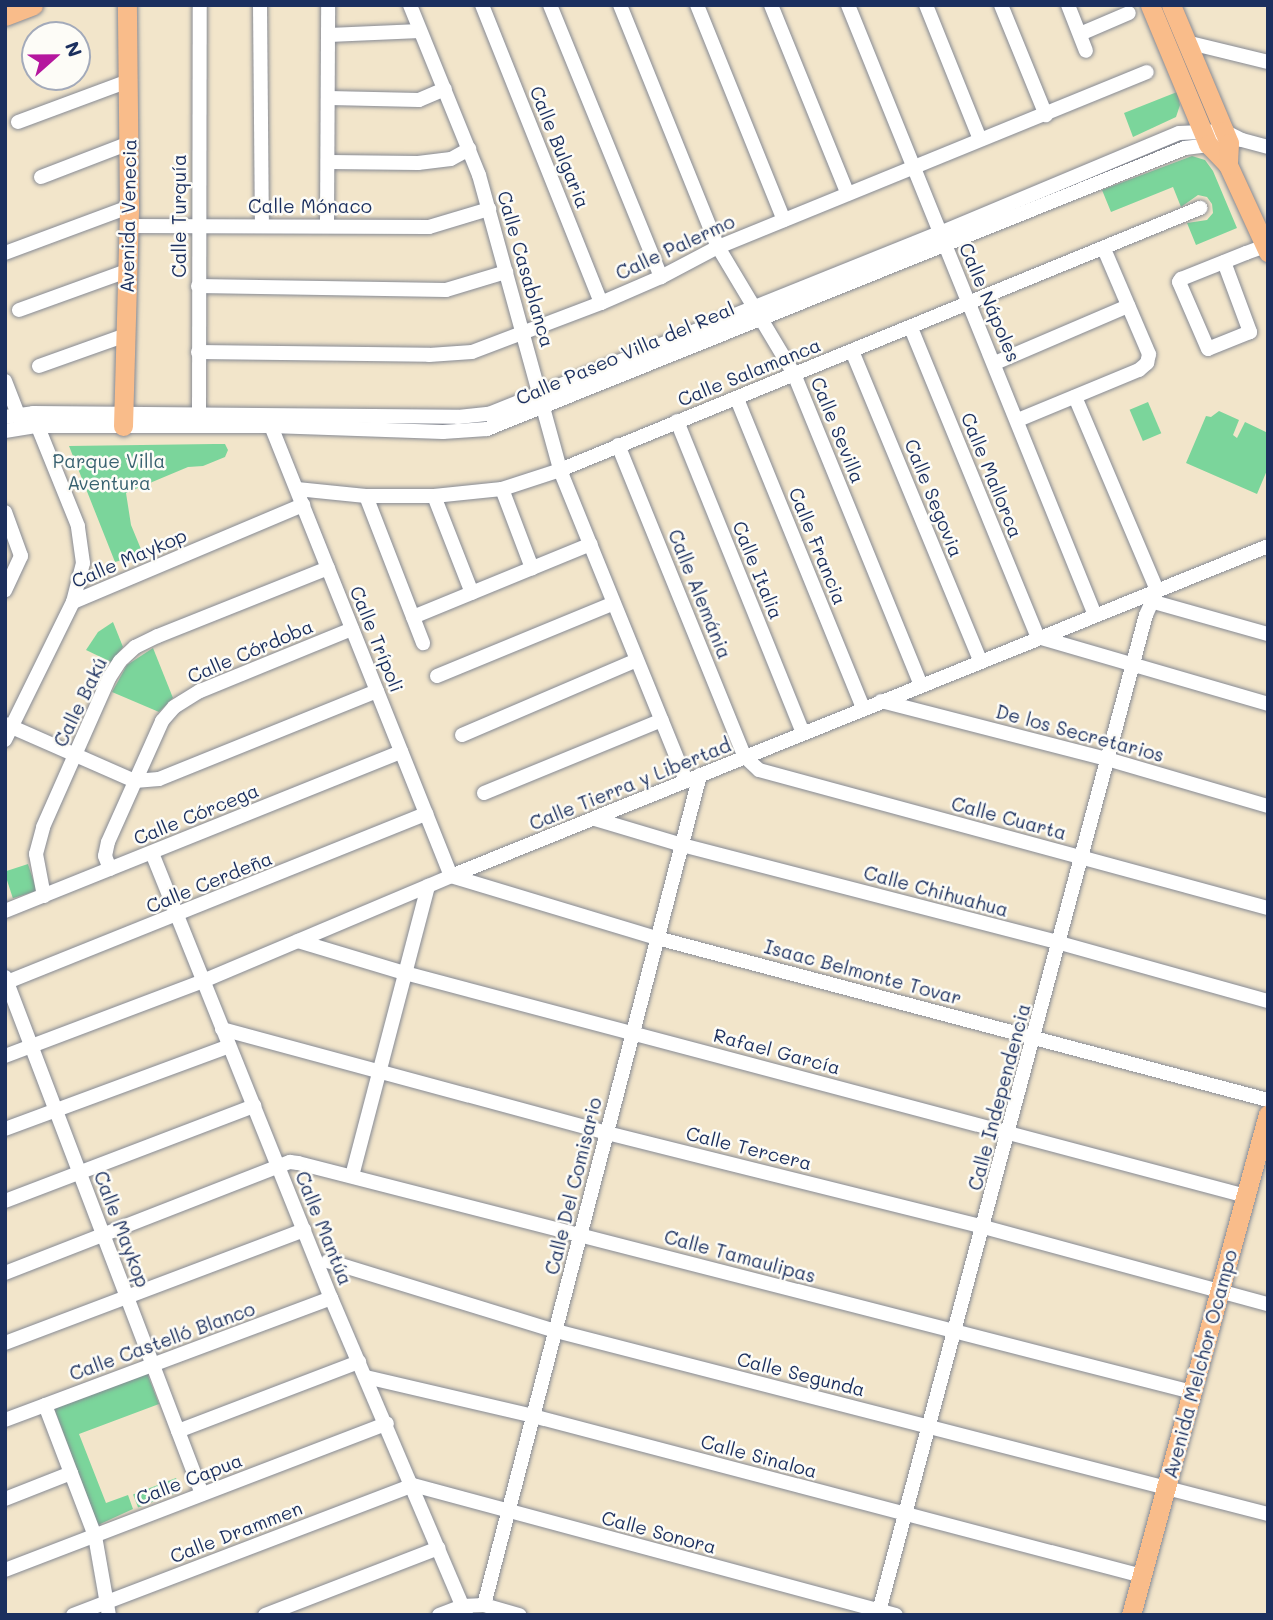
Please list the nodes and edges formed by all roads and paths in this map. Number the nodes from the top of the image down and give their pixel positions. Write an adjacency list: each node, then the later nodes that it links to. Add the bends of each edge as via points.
1 (33, 5): 19 (main road)
2 (127, 5): 27 (main road, Avenida Venecia)
3 (200, 5): 47 (street, Calle Turquía)
4 (260, 5): 48 (street)
5 (328, 5): 22 (street)
6 (410, 5): 20 (street, Calle Casablanca)
7 (482, 5): 60 (street, Calle Bulgaria)
8 (550, 5): 58 (street)
9 (620, 5): 51 (street, Calle Sevilla)
10 (697, 5): 46 (street)
11 (771, 5): 42 (street)
12 (848, 5): 40 (street, Calle Nápoles)
13 (926, 5): 34 (street)
14 (1001, 5): 30 (street)
15 (1068, 5): 21 (street)
16 (1150, 5): 32 (main road)
17 (1171, 5): 23 (main road)
18 (1129, 13): 21 (street)
19 (5, 16)
20 (419, 31): 22 (street); 28 (street, Calle Casablanca)
21 (1080, 34): 24 (street)
22 (329, 35): 29 (street)
23 (1186, 41): 25 (street); 33 (main road)
24 (1086, 51)
25 (1268, 62)
26 (1147, 72): 30 (street, Calle Palermo)
27 (128, 81): 31 (street); 35 (main road, Avenida Venecia)
28 (445, 89): 29 (street, via 419,100); 37 (street, Calle Casablanca)
29 (329, 98): 38 (street)
30 (1046, 115): 34 (street, Calle Palermo)
31 (18, 122)
32 (1205, 138): 33 (street, Calle Paseo Villa del Real); 39 (main road); 50 (street, Calle Paseo Villa del Real, via 1180,133)
33 (1232, 138): 36 (street, Calle Paseo Villa del Real); 39 (main road)
34 (980, 139): 40 (street, Calle Palermo)
35 (129, 143): 41 (street); 45 (main road, Avenida Venecia)
36 (1268, 147)
37 (469, 149): 38 (street, via 451,159 418,163); 44 (street, Calle Casablanca)
38 (330, 162): 49 (street)
39 (1228, 165): 52 (main road)
40 (914, 168): 42 (street, Calle Palermo); 50 (street, Calle Nápoles)
41 (41, 177)
42 (848, 192): 46 (street, Calle Palermo)
43 (1200, 208): 53 (street, Calle Salamanca)
44 (489, 209): 49 (street, Calle Mónaco, via 429,227); 57 (street, Calle Casablanca)
45 (129, 217): 47 (street, Calle Mónaco); 54 (street, Calle Mónaco); 56 (main road, Avenida Venecia)
46 (784, 220): 51 (street, Calle Palermo)
47 (198, 225): 48 (street, Calle Mónaco); 59 (street, Calle Turquía)
48 (262, 225): 49 (street, Calle Mónaco)
49 (327, 225)
50 (943, 239): 61 (street, Calle Nápoles); 64 (street, Calle Paseo Villa del Real)
51 (718, 247): 58 (street, Calle Palermo); 64 (street, Calle Sevilla)
52 (1267, 247): 55 (street)
53 (1104, 249): 61 (street, Calle Salamanca); 62 (street)
54 (5, 253)
55 (1224, 262): 55 (street, via 1250,332 1208,349 1179,282)
56 (127, 271): 63 (street); 67 (main road, Avenida Venecia)
57 (506, 272): 59 (street, via 446,290); 66 (street, Calle Casablanca)
58 (661, 277): 60 (street, Calle Palermo)
59 (198, 286): 69 (street, Calle Turquía)
60 (601, 303): 66 (street, Calle Palermo)
61 (970, 303): 65 (street, Calle Salamanca); 70 (street, Calle Nápoles)
62 (1128, 306): 70 (street); 74 (street, via 1149,354 1147,363)
63 (19, 310)
64 (757, 312): 72 (street, Calle Sevilla); 76 (street, Calle Paseo Villa del Real)
65 (911, 328): 68 (street, Calle Salamanca); 105 (street, Calle Mallorca)
66 (524, 333): 69 (street, Calle Palermo, via 472,352 429,355); 76 (street, Calle Casablanca)
67 (127, 335): 71 (street); 79 (main road, Avenida Venecia)
68 (852, 351): 72 (street, Calle Salamanca); 108 (street, Calle Segovia)
69 (198, 352): 80 (street, Calle Turquía)
70 (995, 363): 78 (street, Calle Nápoles)
71 (39, 366)
72 (794, 374): 75 (street, Calle Salamanca); 111 (street, Calle Sevilla)
73 (5, 381): 77 (street)
74 (1075, 397): 78 (street); 98 (street)
75 (737, 399): 82 (street, Calle Salamanca); 115 (street, Calle Francia)
76 (542, 402): 81 (street, Calle Paseo Villa del Real, via 473,417); 85 (street, Calle Casablanca)
77 (23, 420): 79 (street, Calle Paseo Villa del Real); 83 (street, Calle Paseo Villa del Real); 99 (street, via 83,544)
78 (1018, 420): 101 (street, Calle Nápoles)
79 (123, 421): 80 (street, Calle Paseo Villa del Real)
80 (199, 421): 81 (street, Calle Paseo Villa del Real)
81 (269, 421): 86 (street, Calle Trípoli)
82 (677, 421): 84 (street, Calle Salamanca); 118 (street, Calle Italia)
83 (5, 431)
84 (618, 445): 85 (street, Calle Salamanca); 123 (street, Calle Alemánia)
85 (560, 470): 87 (street, Calle Salamanca); 92 (street, Calle Casablanca)
86 (297, 489): 88 (street, Calle Salamanca); 90 (street, Calle Trípoli)
87 (502, 489): 89 (street, Calle Salamanca); 95 (street)
88 (366, 496): 89 (street, Calle Salamanca); 102 (street)
89 (434, 496): 97 (street)
90 (303, 505): 94 (street, Calle Trípoli); 99 (street, Calle Maykop)
91 (5, 512): 96 (street, via 21,556)
92 (591, 544): 95 (street); 100 (street, Calle Casablanca)
93 (1268, 545): 98 (street, Calle Tierra y Libertad)
94 (328, 568): 103 (street, Calle Trípoli); 122 (street, Calle Bakú, via 135,647 108,678)
95 (532, 568): 97 (street)
96 (5, 591)
97 (472, 593): 102 (street)
98 (1155, 596): 101 (street, Calle Tierra y Libertad); 104 (street); 109 (street, Calle Independencia)
99 (73, 602): 117 (street, Calle Maykop)
100 (614, 603): 107 (street, Calle Casablanca); 110 (street)
101 (1095, 615): 105 (street, Calle Tierra y Libertad)
102 (413, 617): 106 (street)
103 (352, 629): 112 (street, Calle Trípoli); 126 (street, Calle Córdoba, via 200,691 173,707)
104 (1268, 634)
105 (1038, 637): 108 (street, Calle Tierra y Libertad); 109 (street)
106 (423, 643)
107 (637, 660): 116 (street, Calle Casablanca); 119 (street)
108 (980, 660): 111 (street, Calle Tierra y Libertad)
109 (1133, 666): 114 (street); 124 (street, Calle Independencia)
110 (437, 676)
111 (921, 685): 113 (street, Calle Tierra y Libertad)
112 (377, 691): 121 (street, Calle Trípoli); 126 (street, via 159,779)
113 (881, 701): 115 (street, Calle Tierra y Libertad); 124 (street, De los Secretarios)
114 (1268, 704)
115 (863, 708): 118 (street, Calle Tierra y Libertad)
116 (662, 720): 127 (street, Calle Casablanca); 128 (street)
117 (8, 724): 120 (street, Calle Maykop); 122 (street)
118 (803, 733): 123 (street, Calle Tierra y Libertad)
119 (463, 736)
120 (5, 740)
121 (401, 752): 130 (street, Calle Trípoli); 133 (street, Calle Córcega)
122 (75, 754): 126 (street); 138 (street, Calle Bakú, via 36,854)
123 (746, 757): 125 (street, Calle Tierra y Libertad); 134 (street, Calle Cuarta, via 766,773)
124 (1107, 760): 129 (street, De los Secretarios); 134 (street, Calle Independencia)
125 (700, 775): 127 (street, Calle Tierra y Libertad); 132 (street, Calle Del Comisario)
126 (135, 781): 135 (street, Calle Córdoba, via 108,842)
127 (686, 781): 131 (street, Calle Tierra y Libertad)
128 (484, 793)
129 (1268, 806)
130 (426, 814): 136 (street, Calle Trípoli); 141 (street, Calle Cerdeña)
131 (595, 819): 132 (street, Calle Chihuahua); 136 (street, Calle Tierra y Libertad)
132 (682, 845): 142 (street, Calle Del Comisario); 144 (street, Calle Chihuahua)
133 (152, 853): 135 (street, Calle Córcega); 141 (street, Calle Mantúa)
134 (1081, 857): 139 (street, Calle Cuarta); 144 (street, Calle Independencia)
135 (110, 869): 138 (street, Calle Córcega)
136 (451, 876): 137 (street, Calle Tierra y Libertad); 142 (street, Isaac Belmonte Tovar)
137 (428, 886): 143 (street, Calle Tierra y Libertad); 145 (street)
138 (44, 896): 140 (street, Calle Córcega)
139 (1268, 908)
140 (5, 911)
141 (176, 916): 146 (street, Calle Cerdeña); 147 (street, Calle Mantúa)
142 (657, 938): 150 (street, Calle Del Comisario); 151 (street, Isaac Belmonte Tovar)
143 (298, 941): 145 (street, Rafael García); 147 (street, Calle Tierra y Libertad)
144 (1060, 943): 148 (street, Calle Chihuahua); 151 (street, Calle Independencia)
145 (405, 973): 150 (street, Rafael García); 155 (street)
146 (6, 981): 152 (street, Calle Maykop)
147 (203, 981): 149 (street, Calle Mantúa); 152 (street, Calle Tierra y Libertad)
148 (1268, 1001)
149 (222, 1029): 153 (street, Calle Mantúa); 155 (street, Calle Tercera)
150 (633, 1032): 161 (street, Calle Del Comisario); 162 (street, Rafael García)
151 (1034, 1037): 156 (street, Isaac Belmonte Tovar); 162 (street, Calle Independencia)
152 (31, 1046): 154 (street, Calle Tierra y Libertad); 158 (street, Calle Maykop)
153 (229, 1046): 157 (street, Calle Mantúa); 158 (street)
154 (5, 1055)
155 (378, 1072): 161 (street, Calle Tercera); 165 (street)
156 (1268, 1100)
157 (254, 1106): 163 (street, Calle Mantúa); 164 (street)
158 (56, 1110): 160 (street); 164 (street, Calle Maykop)
159 (1268, 1114): 166 (main road, Avenida Melchor Ocampo)
160 (5, 1129)
161 (607, 1133): 168 (street, Calle Tercera); 170 (street, Calle Del Comisario)
162 (1008, 1133): 166 (street, Rafael García); 168 (street, Calle Independencia)
163 (278, 1167): 165 (street, Calle Tamaulipas, via 298,1163); 169 (street, Calle Mantúa); 171 (street)
164 (80, 1173): 167 (street); 171 (street, Calle Maykop)
165 (352, 1176): 170 (street, Calle Tamaulipas)
166 (1246, 1196): 174 (main road, Avenida Melchor Ocampo)
167 (5, 1202)
168 (984, 1227): 174 (street, Calle Tercera); 179 (street, Calle Independencia)
169 (304, 1230): 175 (street); 176 (street, Calle Mantúa)
170 (580, 1234): 178 (street, Calle Del Comisario); 179 (street, Calle Tamaulipas)
171 (103, 1235): 173 (street); 175 (street, Calle Maykop)
172 (328, 1261): 178 (street, Calle Segunda)
173 (5, 1273)
174 (1220, 1290): 177 (street, Calle Tercera); 184 (main road, Avenida Melchor Ocampo)
175 (127, 1297): 180 (street); 182 (street, Calle Maykop)
176 (331, 1298): 181 (street, Calle Mantúa); 182 (street, Calle Castelló Blanco)
177 (1268, 1304)
178 (556, 1331): 186 (street, Calle Del Comisario); 189 (street, Calle Segunda)
179 (954, 1331): 184 (street, Calle Tamaulipas); 189 (street, Calle Independencia)
180 (5, 1343)
181 (359, 1362): 183 (street, Calle Mantúa); 190 (street)
182 (154, 1365): 185 (street, Calle Castelló Blanco); 190 (street, Calle Maykop)
183 (366, 1377): 186 (street, Calle Sinaloa); 188 (street, Calle Mantúa)
184 (1192, 1392): 193 (main road, Avenida Melchor Ocampo)
185 (45, 1405): 187 (street, Calle Castelló Blanco); 191 (street)
186 (533, 1416): 196 (street, Calle Del Comisario); 198 (street, Calle Sinaloa)
187 (5, 1420)
188 (387, 1423): 192 (street, Calle Mantúa); 194 (street, Calle Capua)
189 (929, 1426): 193 (street, Calle Segunda); 198 (street, Calle Independencia)
190 (178, 1431): 194 (street, Calle Maykop)
191 (71, 1473): 195 (street); 199 (street)
192 (413, 1485): 196 (street, Calle Sonora); 200 (street, Calle Mantúa); 204 (street, Calle Drammen)
193 (1167, 1487): 197 (street, Calle Segunda); 202 (main road, Avenida Melchor Ocampo)
194 (202, 1494): 199 (street, Calle Capua)
195 (5, 1499)
196 (509, 1511): 203 (street, Calle Del Comisario); 206 (street, Calle Sonora)
197 (1268, 1514)
198 (907, 1515): 202 (street, Calle Sinaloa); 206 (street, Calle Independencia)
199 (94, 1536): 201 (street, Calle Capua); 204 (street)
200 (439, 1548): 205 (street, Calle Mantúa); 208 (street)
201 (5, 1570)
202 (1142, 1576): 212 (main road, Avenida Melchor Ocampo)
203 (484, 1605): 205 (street); 210 (street)
204 (108, 1608): 207 (street, Calle Drammen)
205 (466, 1612): 209 (street)
206 (879, 1613): 211 (street, Calle Sonora)
207 (73, 1615)
208 (265, 1615)
209 (439, 1615)
210 (520, 1615)
211 (897, 1615)
212 (1131, 1615)

